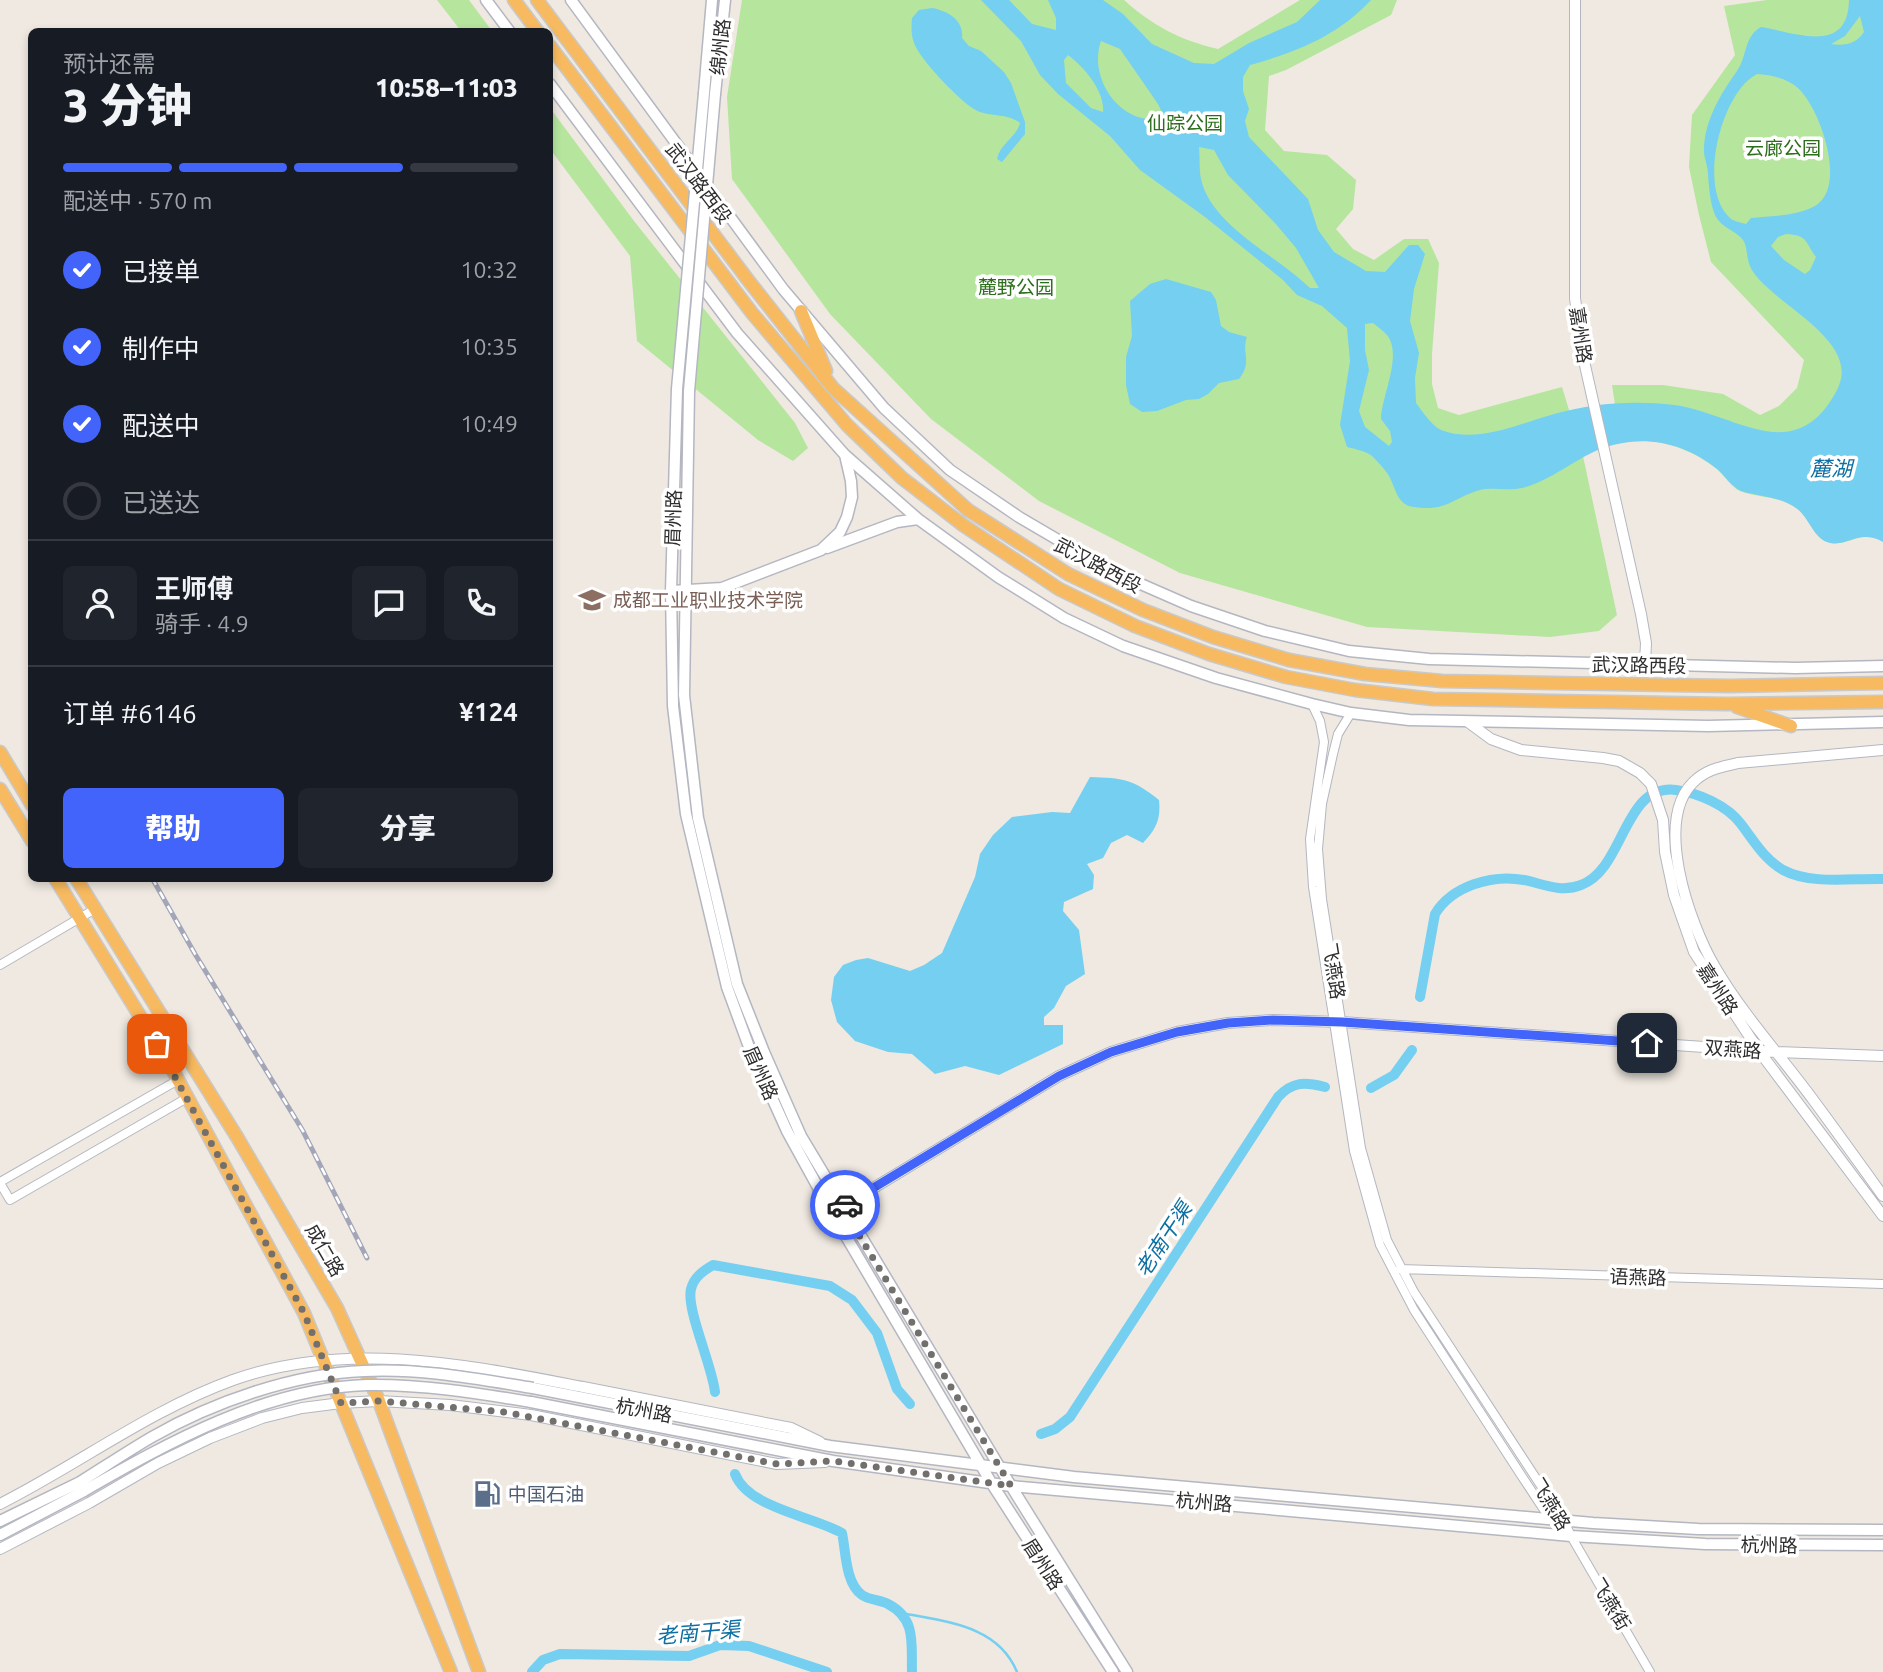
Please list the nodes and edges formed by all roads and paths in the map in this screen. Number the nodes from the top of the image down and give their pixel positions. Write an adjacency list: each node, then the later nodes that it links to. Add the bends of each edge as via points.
1 (486, 0): 8 (main road)
2 (514, 0): 9 (highway)
3 (537, 0): 14 (highway, 武汉路西段)
4 (571, 0): 13 (main road)
5 (712, 0): 12 (main road, 绵州路)
6 (725, 0): 12 (main road, 绵州路)
7 (1575, 0): 20 (street, 嘉州路, via 1575,298 1582,352 1641,614)
8 (507, 28)
9 (535, 28)
10 (553, 50): 25 (highway, 武汉路西段, via 752,313 847,425 902,478 1059,589 1135,626 1209,654 1286,677 1355,690 1433,699)
11 (553, 88): 15 (main road, via 737,333)
12 (709, 94): 18 (main road, 眉州路, bridge, via 677,389); 19 (main road, bridge, via 689,391)
13 (801, 310): 14 (highway); 20 (main road, via 884,408 950,470 1111,571 1191,606 1265,631 1349,651 1429,659)
14 (833, 388): 22 (highway, 武汉路西段, via 968,510 1068,574 1143,610 1289,660 1365,674 1442,681 1729,687)
15 (845, 455): 16 (main road); 17 (main road, via 852,497 847,517 840,532)
16 (918, 519): 17 (main road); 24 (main road, via 1064,618 1123,646)
17 (821, 550): 19 (main road, via 722,588)
18 (671, 591): 19 (main road); 48 (main road, 眉州路, via 673,706 686,814 727,987 787,1131)
19 (686, 591): 48 (main road, via 684,695 698,818 737,984)
20 (1645, 664): 21 (main road)
21 (1883, 666)
22 (1883, 683)
23 (1883, 702): 25 (highway, 武汉路西段)
24 (1312, 704): 26 (main road); 40 (street, 飞燕路, via 1324,742 1310,839 1313,887)
25 (1726, 704): 29 (highway)
26 (1351, 713): 27 (main road); 40 (street, 飞燕路, via 1333,754 1318,849)
27 (1468, 722): 29 (main road); 41 (street, 嘉州路, via 1491,739 1521,750 1619,761 1651,785 1660,804 1674,895 1690,942)
28 (1883, 722): 29 (main road)
29 (1791, 726)
30 (1883, 750): 42 (street, via 1738,763 1709,771 1691,784 1680,800 1675,821 1677,852 1699,935 1735,998)
31 (0, 752): 33 (highway)
32 (0, 789): 34 (highway)
33 (28, 798)
34 (28, 834)
35 (57, 882): 38 (highway)
36 (78, 882): 37 (highway, 成仁路)
37 (95, 909): 38 (street); 52 (highway, 成仁路, via 237,1137 337,1308)
38 (79, 919): 39 (street); 44 (highway)
39 (0, 965)
40 (1338, 1022): 41 (street, 双燕路); 48 (street, 双燕路, via 1228,1023 1177,1032 1111,1052 1059,1076); 50 (street, 飞燕路, via 1361,1148)
41 (1759, 1051): 42 (street, 双燕路); 49 (street, 嘉州路)
42 (1776, 1052): 43 (street, 双燕路); 47 (street)
43 (1883, 1056)
44 (178, 1080): 45 (highway); 46 (street)
45 (187, 1098): 46 (street, via 10,1199); 53 (highway)
46 (0, 1182)
47 (1883, 1196)
48 (837, 1209): 58 (main road, 眉州路); 59 (main road)
49 (1883, 1216)
50 (1398, 1269): 51 (street, 语燕路); 64 (street, 飞燕路, via 1414,1310); 66 (street, 飞燕路)
51 (1883, 1284)
52 (361, 1358): 53 (street); 54 (highway, 成仁路); 56 (street, via 411,1359 535,1378 791,1429)
53 (326, 1360): 55 (highway); 63 (street, via 277,1367 189,1398)
54 (380, 1401): 55 (street); 57 (street, via 531,1416 777,1464); 73 (highway, 成仁路)
55 (341, 1403): 71 (street, via 262,1418 211,1438); 72 (highway)
56 (830, 1446): 58 (main road, 杭州路); 62 (main road, 杭州路, bridge, via 455,1376 402,1371 330,1373 256,1392 201,1413 153,1436)
57 (833, 1461): 60 (main road, 杭州路); 62 (main road, 杭州路, bridge, via 531,1402 452,1389 378,1385 337,1388 260,1407 208,1426)
58 (981, 1465): 59 (main road, 杭州路); 60 (main road, 眉州路)
59 (1001, 1468): 61 (main road); 64 (main road, 杭州路)
60 (992, 1484): 61 (main road, 杭州路); 74 (main road, 眉州路)
61 (1011, 1486): 69 (main road, 杭州路); 75 (main road)
62 (82, 1487): 65 (main road); 68 (main road)
63 (0, 1504)
64 (1550, 1519): 66 (main road, 杭州路); 69 (street, 飞燕路)
65 (0, 1521)
66 (1564, 1521): 67 (main road, 杭州路, via 1698,1529); 69 (street, 飞燕路)
67 (1883, 1530)
68 (0, 1535)
69 (1571, 1536): 70 (main road, 杭州路, via 1740,1545); 76 (street, 飞燕街)
70 (1883, 1545)
71 (0, 1549)
72 (451, 1672)
73 (479, 1672)
74 (1113, 1672)
75 (1127, 1672)
76 (1650, 1672)

